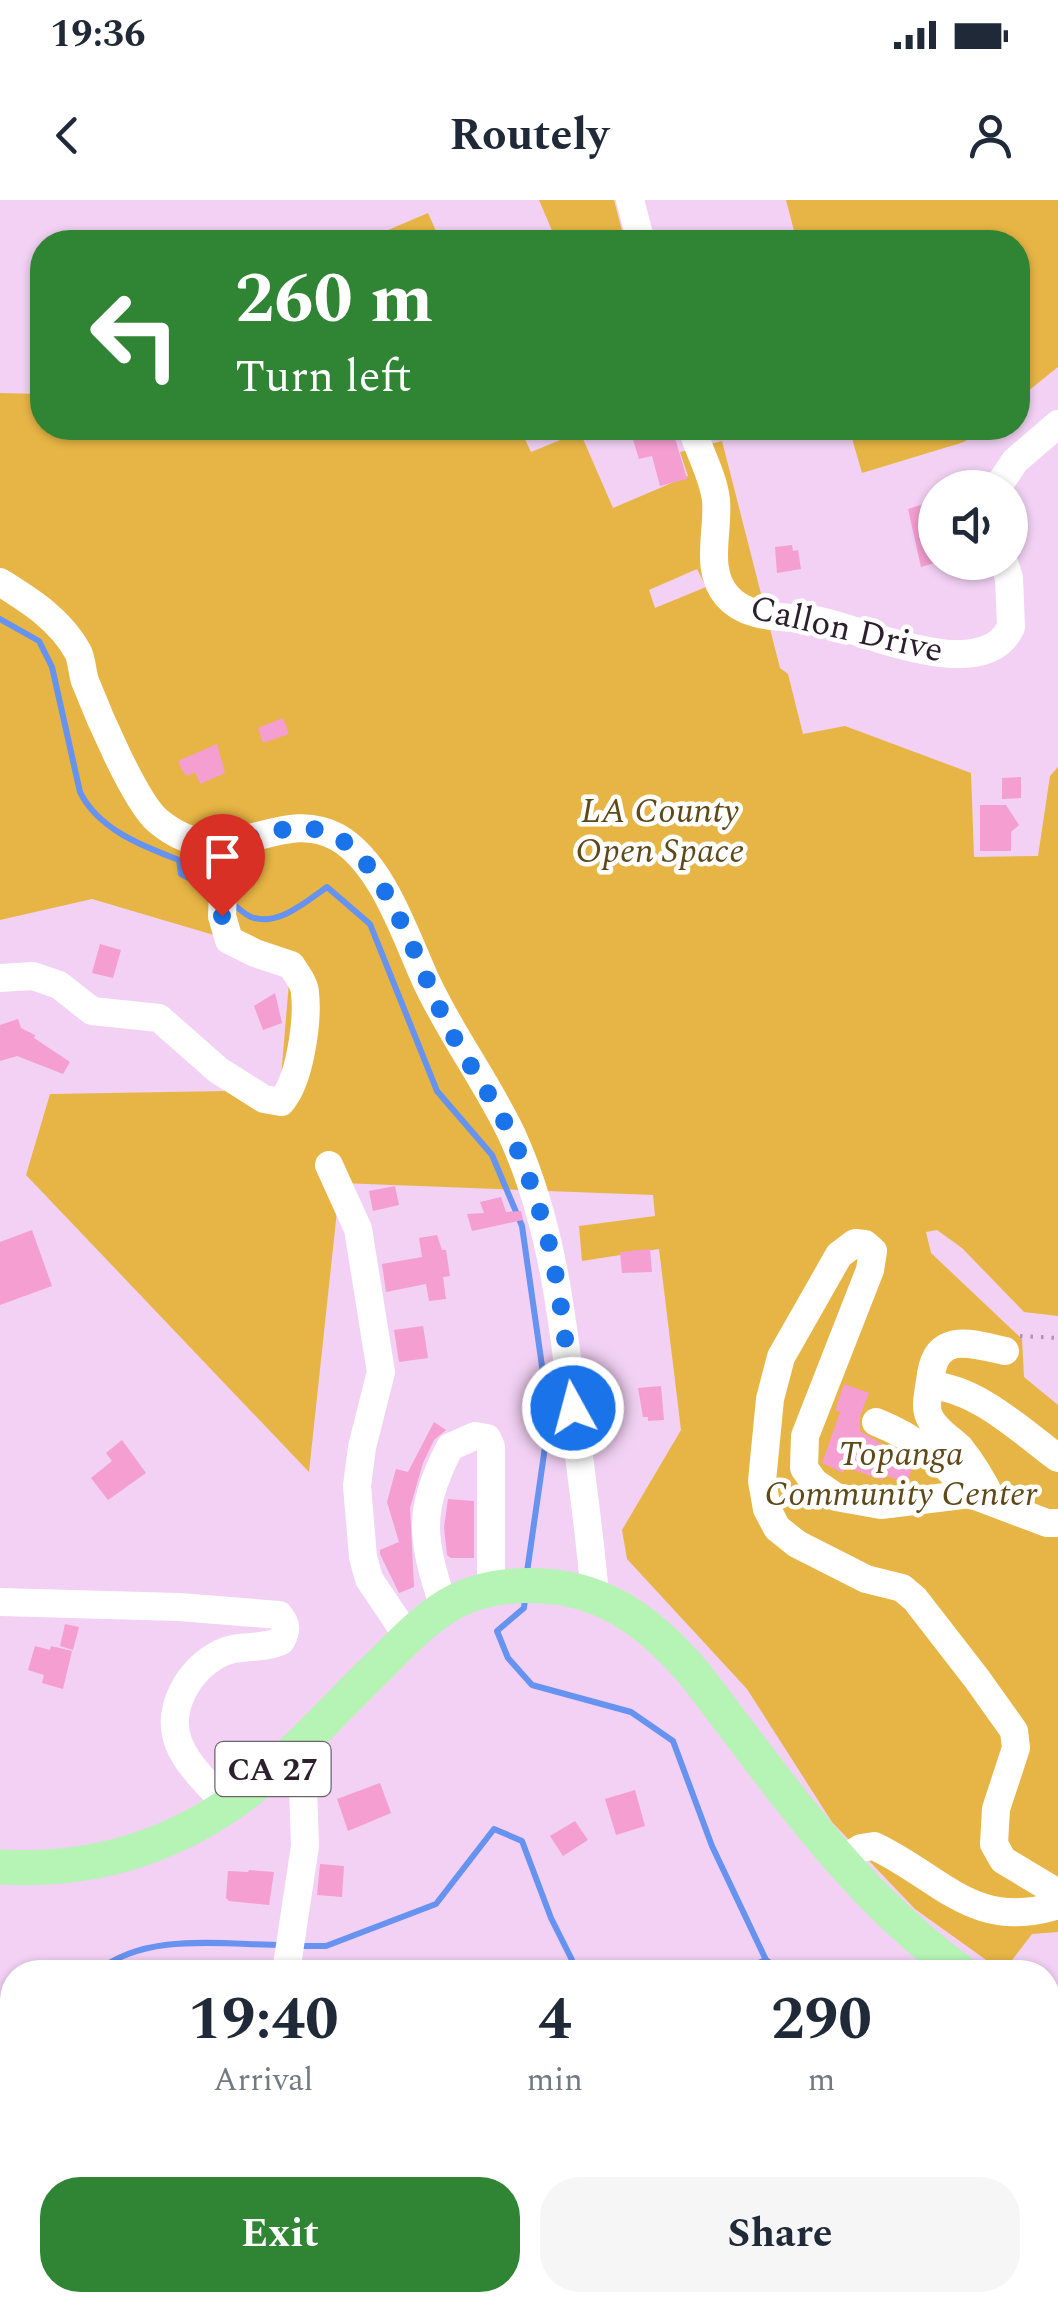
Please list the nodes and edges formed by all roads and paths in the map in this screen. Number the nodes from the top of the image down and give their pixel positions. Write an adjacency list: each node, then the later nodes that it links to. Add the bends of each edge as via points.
1 (630, 200): 2 (street)
2 (638, 230)
3 (1058, 424): 5 (street)
4 (696, 440): 6 (street, Callon Drive, via 716,497 716,578 742,608 821,622 918,651 978,652 994,646 1011,626)
5 (1009, 470)
6 (1009, 580)
7 (0, 582): 8 (street, via 46,610 78,653 137,798 189,840)
8 (226, 845): 9 (street, via 222,916 229,940 290,965 306,990 299,1068 281,1102 264,1099 218,1070 159,1018 92,1011 59,985 33,976); 18 (street, via 310,826 357,853 386,892 450,1030 512,1135 544,1228 560,1302)
9 (0, 978)
10 (330, 1165): 21 (street, via 358,1229 381,1372 357,1486 363,1557 368,1580)
11 (1006, 1352): 12 (street, via 955,1344 940,1350)
12 (930, 1384): 14 (street, via 974,1398); 15 (street, via 928,1412 960,1448)
13 (876, 1422): 15 (street, via 932,1452)
14 (1058, 1458)
15 (982, 1498): 16 (street); 26 (street, via 881,1505 836,1497 804,1468 805,1436 870,1270 873,1251 855,1243 839,1254 781,1357 762,1481 767,1508 777,1528 798,1544 902,1588 977,1679 1014,1731 1016,1748 996,1809 994,1844 1002,1860)
16 (1058, 1523)
17 (497, 1588): 18 (main road, CA 27, via 542,1586); 20 (main road, CA 27); 20 (street, via 492,1447 488,1438 476,1436 450,1447 428,1496 426,1553)
18 (595, 1596): 24 (main road, CA 27, via 639,1621 685,1662)
19 (0, 1602): 23 (street, via 279,1615 286,1631 281,1641 220,1653 197,1670 179,1699 180,1746)
20 (444, 1608): 21 (main road, CA 27)
21 (408, 1637): 22 (main road, CA 27)
22 (282, 1760): 23 (main road, CA 27); 28 (street, via 303,1788 305,1846)
23 (227, 1806): 25 (main road, CA 27, via 118,1858 68,1867)
24 (840, 1862): 27 (street, via 874,1846 986,1910 1017,1914); 29 (main road, CA 27)
25 (0, 1867)
26 (1058, 1893)
27 (1058, 1904)
28 (288, 1960)
29 (945, 1960)

